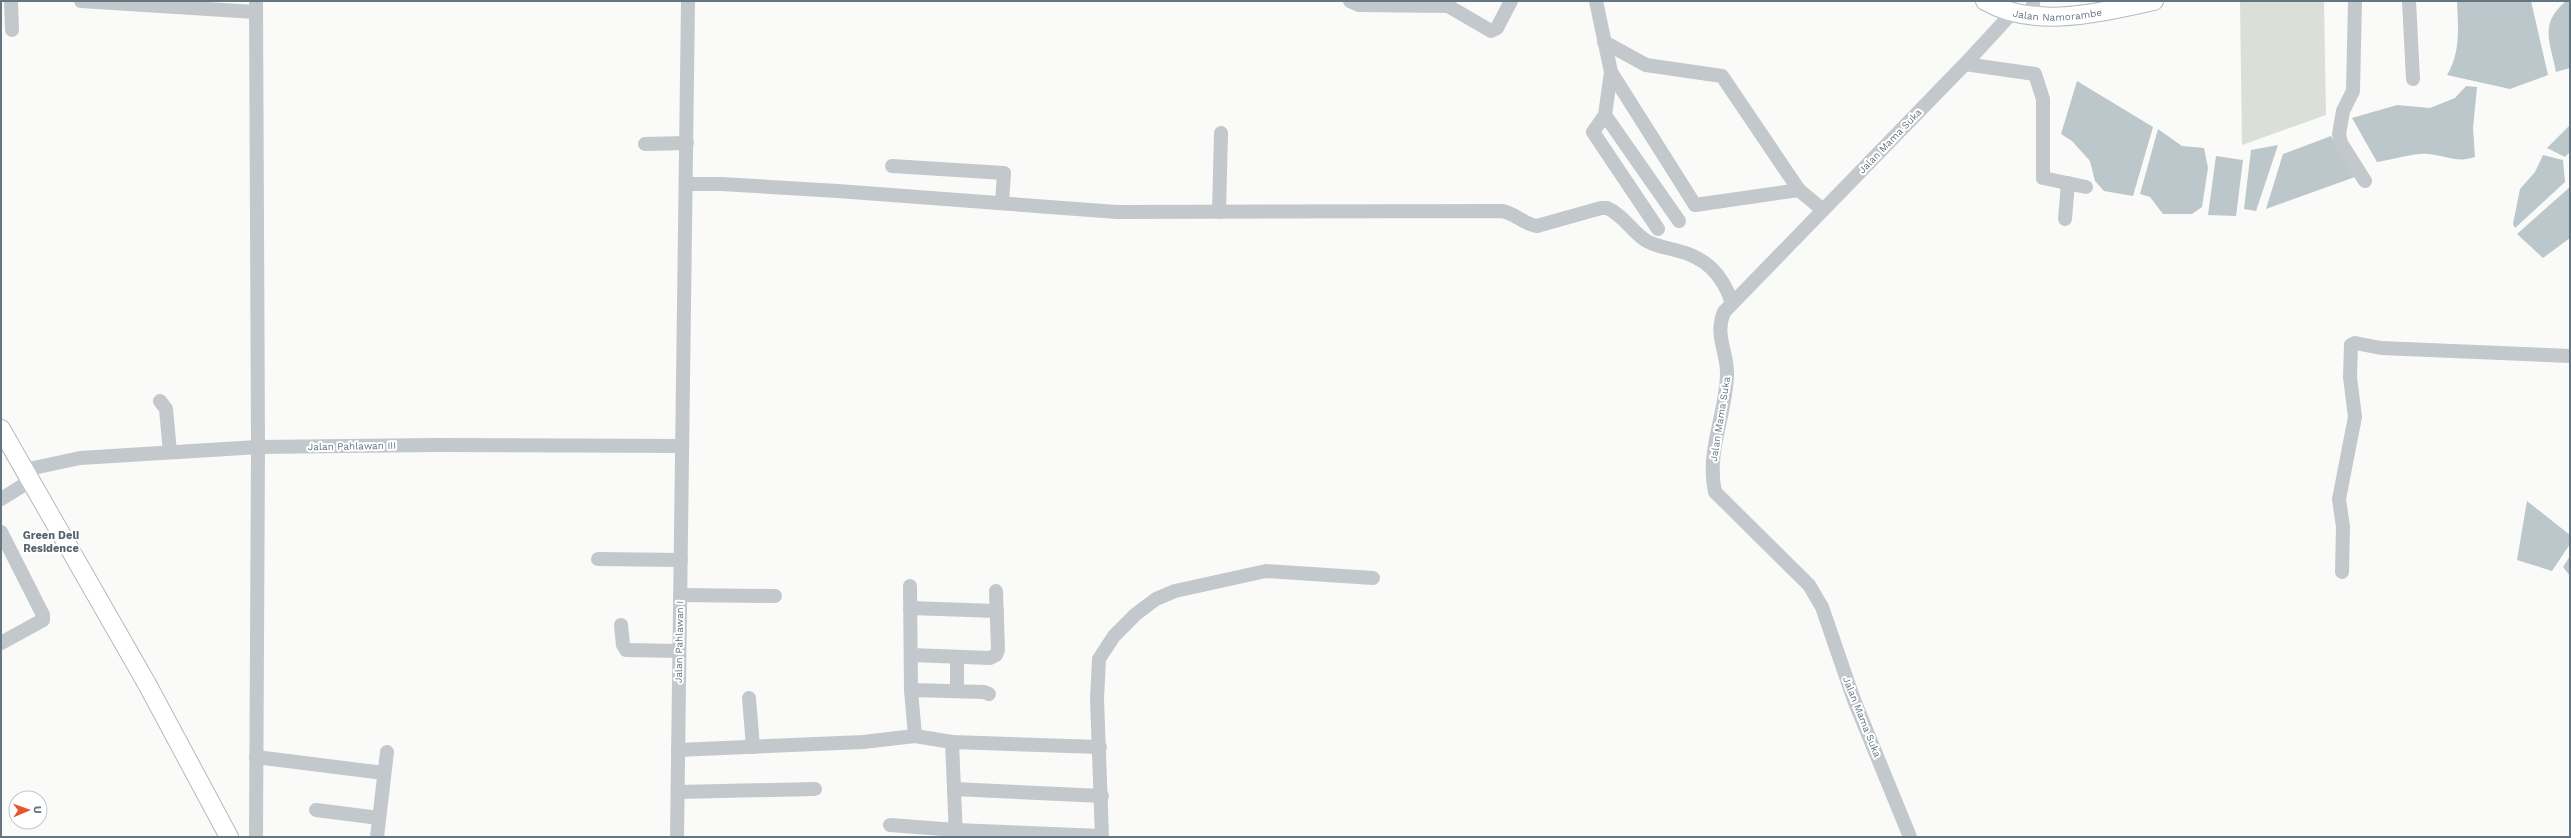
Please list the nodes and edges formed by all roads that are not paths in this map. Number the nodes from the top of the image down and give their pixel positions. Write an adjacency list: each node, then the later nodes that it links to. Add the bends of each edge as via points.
1 (11, 1): 14 (street)
2 (81, 1): 11 (street)
3 (688, 1): 21 (street, Jalan Pahlawan I)
4 (1350, 1): 5 (street, via 1359,5 1448,6 1491,31 1497,28)
5 (1511, 1)
6 (1596, 1): 15 (street)
7 (1985, 1): 13 (main road, Jalan Namorambe)
8 (2154, 1): 12 (main road, Jalan Namorambe, via 2096,12)
9 (2355, 1): 24 (street, via 2353,91 2343,111 2339,134 2341,143)
10 (2409, 1): 18 (street)
11 (255, 7): 40 (street)
12 (2033, 9): 13 (main road, Jalan Namorambe)
13 (2013, 12): 16 (street, Jalan Mama Suka)
14 (12, 30)
15 (1604, 42): 17 (street); 28 (street, via 1646,65 1722,76)
16 (1965, 64): 26 (street, via 2035,74 2043,99 2043,178); 30 (street, Jalan Mama Suka)
17 (1610, 72): 19 (street); 28 (street, via 1695,205)
18 (2413, 79)
19 (1605, 115): 33 (street); 34 (street, via 1593,132)
20 (1220, 133): 31 (street)
21 (687, 143): 22 (street); 25 (street, Jalan Pahlawan I)
22 (645, 144)
23 (892, 166): 29 (street, via 1004,173)
24 (2366, 181)
25 (687, 184): 29 (street, via 721,184); 39 (street, Jalan Pahlawan I)
26 (2068, 184): 27 (street); 32 (street)
27 (2086, 187)
28 (1799, 190): 30 (street)
29 (1002, 203): 31 (street, via 1117,212)
30 (1823, 210): 35 (street, Jalan Mama Suka)
31 (1219, 212): 35 (street, via 1502,211 1510,212 1528,225 1537,226 1607,208 1654,244 1704,260 1726,286)
32 (2065, 219)
33 (1678, 221)
34 (1658, 229)
35 (1732, 303): 85 (street, Jalan Mama Suka, via 1724,312 1719,325 1728,374 1711,473 1715,492 1809,585 1822,607 1854,700)
36 (2570, 356): 47 (street, via 2381,348 2355,343 2351,345 2350,377 2355,417 2339,499 2343,527)
37 (160, 400): 41 (street, via 166,409)
38 (1, 429): 42 (main road)
39 (682, 446): 40 (street, Jalan Pahlawan III, via 436,444); 46 (street, Jalan Pahlawan I)
40 (258, 447): 41 (street, Jalan Pahlawan III); 70 (street)
41 (170, 452): 42 (street, Jalan Pahlawan III, via 80,458)
42 (27, 475): 43 (street, Jalan Pahlawan III); 80 (main road, via 147,684)
43 (1, 498)
44 (1, 532): 56 (street, via 43,614 43,620)
45 (598, 559): 46 (street)
46 (681, 560): 51 (street, Jalan Pahlawan I)
47 (2342, 572)
48 (1373, 578): 67 (street, via 1266,571 1205,584 1156,599 1114,636 1099,659 1096,699)
49 (910, 586): 53 (street)
50 (996, 592): 54 (street)
51 (680, 595): 52 (street); 57 (street, Jalan Pahlawan I)
52 (775, 596)
53 (910, 608): 54 (street); 58 (street)
54 (997, 611): 59 (street, via 996,655 990,658)
55 (621, 625): 57 (street, via 626,650)
56 (2, 642)
57 (679, 651): 68 (street, Jalan Pahlawan I)
58 (911, 655): 59 (street); 60 (street)
59 (957, 657): 61 (street)
60 (911, 690): 61 (street); 64 (street)
61 (957, 691): 62 (street)
62 (989, 694)
63 (750, 698): 66 (street)
64 (915, 736): 65 (street); 66 (street, via 863,742)
65 (952, 742): 67 (street); 73 (street)
66 (753, 747): 68 (street)
67 (1100, 747): 75 (street)
68 (678, 750): 74 (street, Jalan Pahlawan I)
69 (387, 752): 71 (street)
70 (256, 757): 71 (street); 81 (street)
71 (384, 774): 77 (street)
72 (816, 789): 74 (street)
73 (954, 790): 75 (street); 79 (street)
74 (678, 792): 83 (street, Jalan Pahlawan I)
75 (1102, 796): 84 (street)
76 (316, 810): 77 (street)
77 (379, 818): 82 (street)
78 (890, 825): 79 (street)
79 (956, 834): 84 (street)
80 (229, 837)
81 (256, 837)
82 (377, 837)
83 (677, 837)
84 (1102, 837)
85 (1910, 837)

